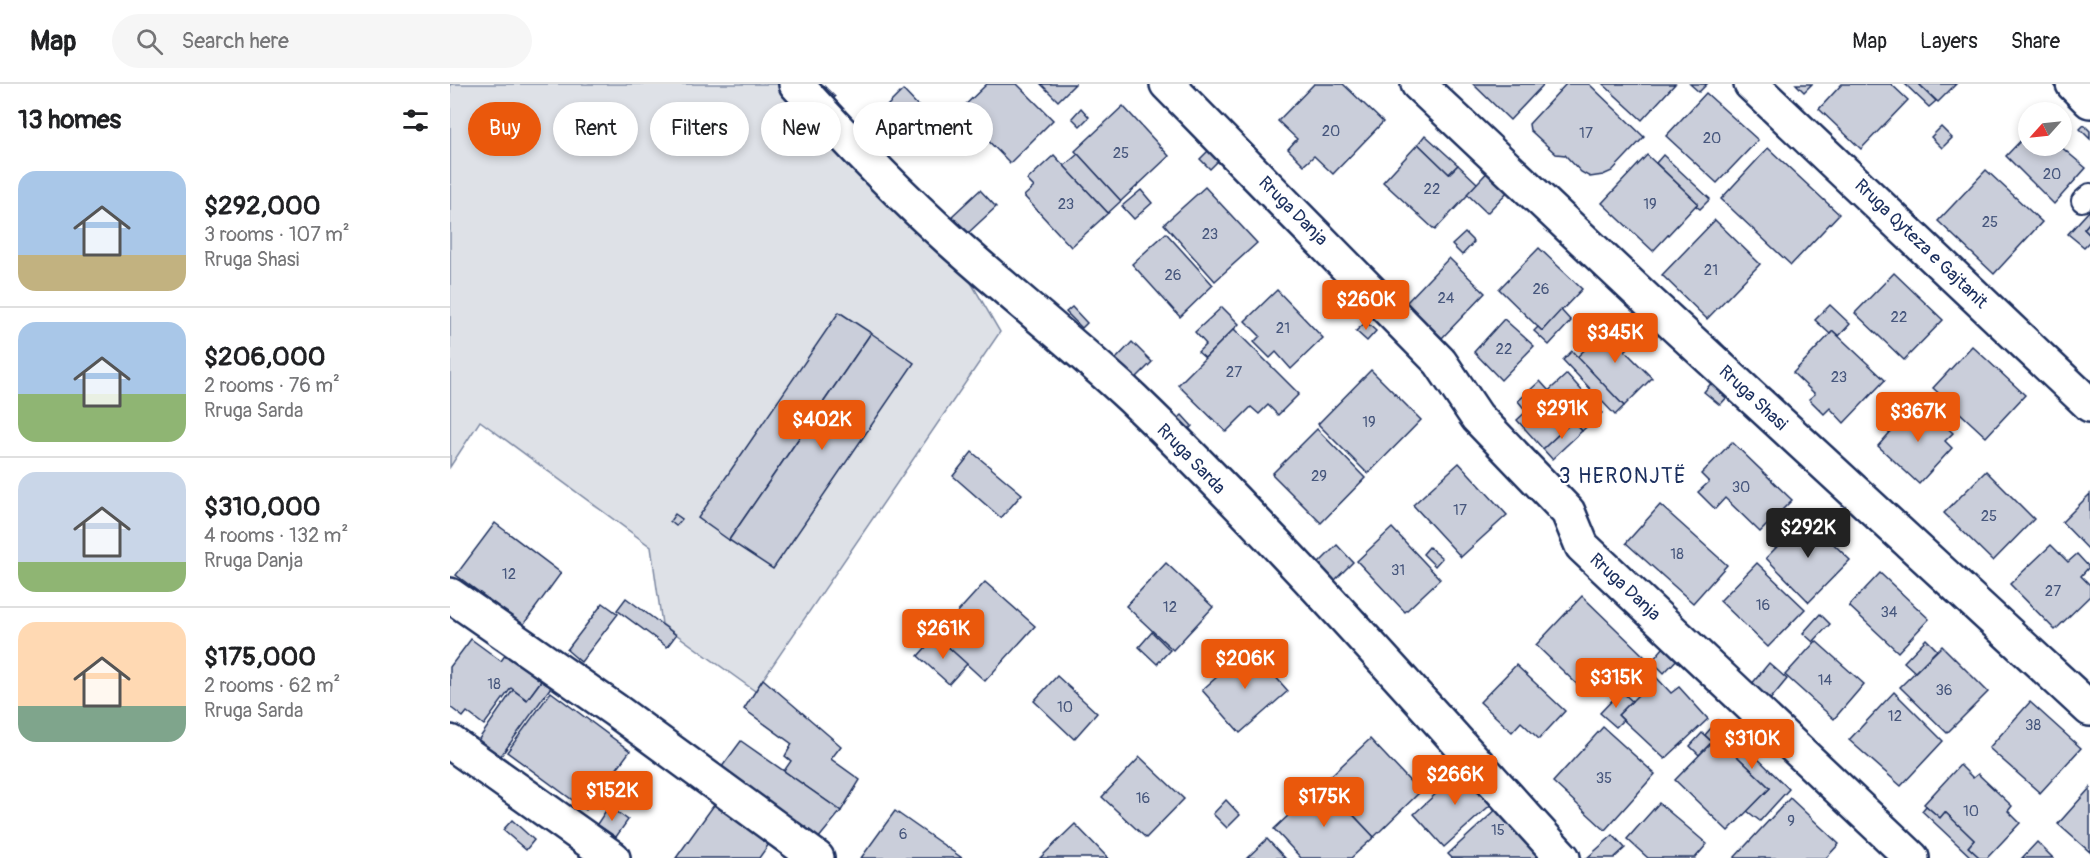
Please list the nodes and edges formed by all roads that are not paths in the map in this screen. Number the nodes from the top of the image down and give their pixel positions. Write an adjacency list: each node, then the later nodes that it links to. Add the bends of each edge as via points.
1 (796, 84): 13 (street, Rruga Sarda, via 869,164 950,240 1132,399 1275,545)
2 (1167, 84): 14 (street, Rruga Danja, via 1440,362 1477,417 1568,512 1582,546)
3 (1418, 84): 9 (street, Rruga Shasi)
4 (1751, 84): 7 (street, Rruga Qyteza e Gajtanit)
5 (2073, 84): 6 (street)
6 (2090, 100)
7 (2090, 405)
8 (450, 596): 12 (street, via 615,710)
9 (2090, 709)
10 (450, 742): 11 (street)
11 (613, 858)
12 (817, 858)
13 (1563, 858)
14 (1912, 858)

